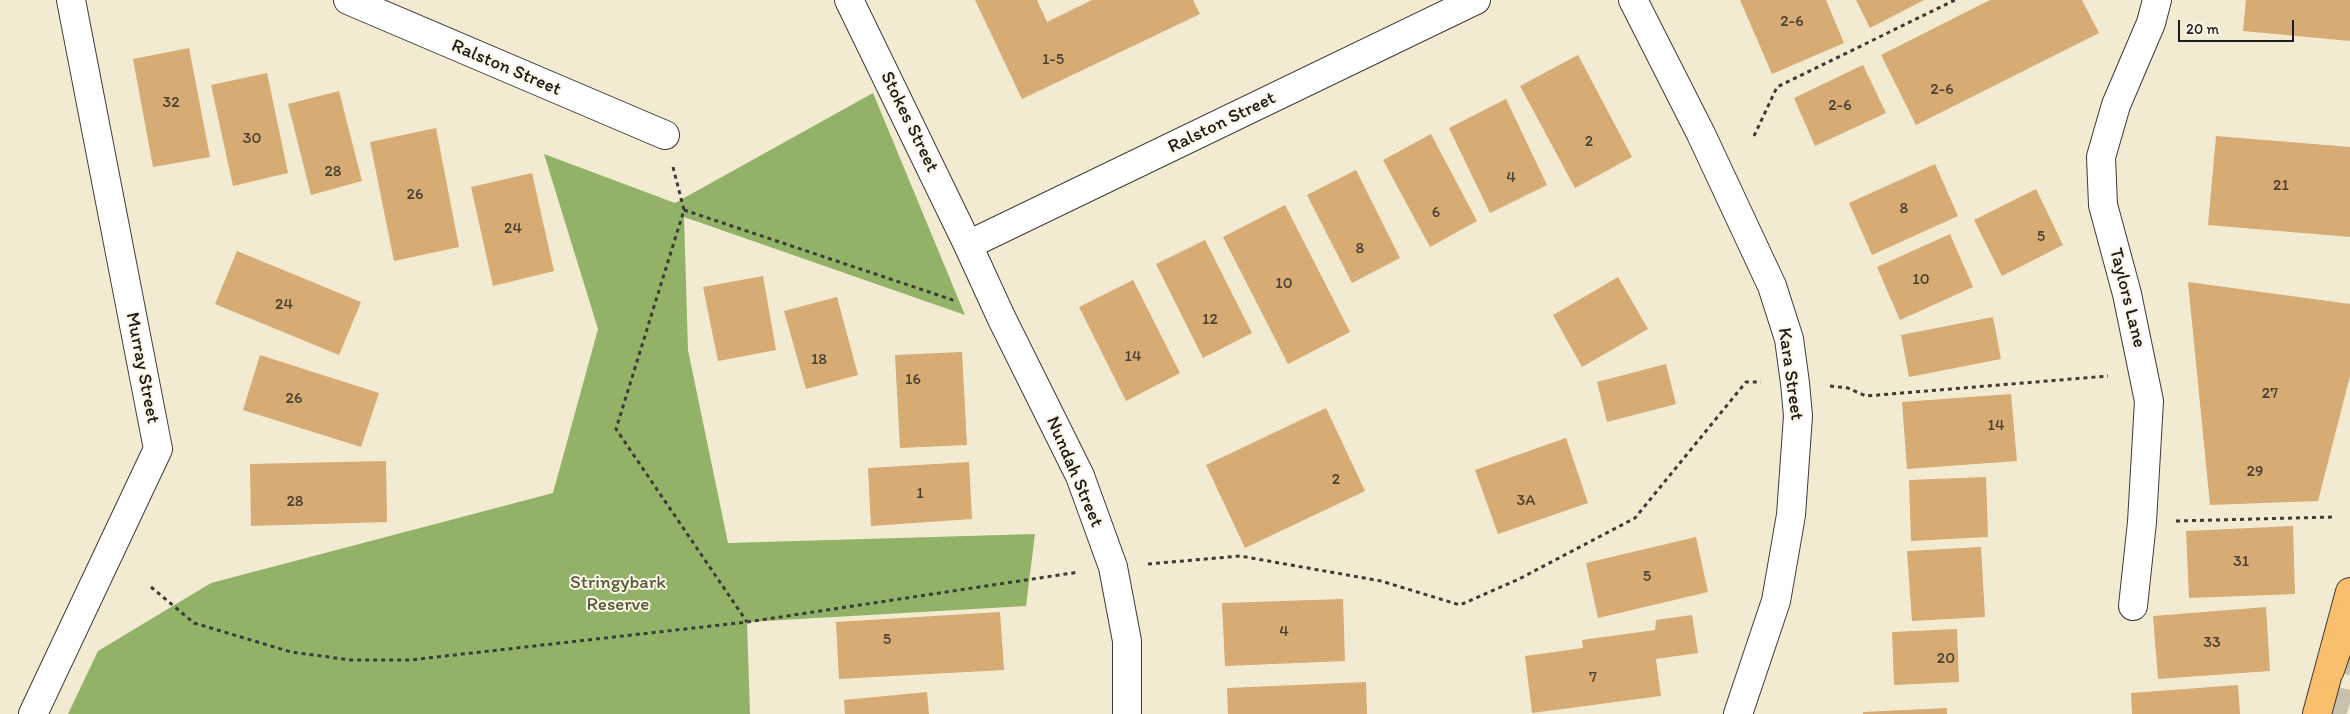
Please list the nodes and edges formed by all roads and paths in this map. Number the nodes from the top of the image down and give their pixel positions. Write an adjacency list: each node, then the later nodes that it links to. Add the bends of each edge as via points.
1 (71, 0): 24 (street, Murray Street, via 158,449)
2 (348, 0): 8 (street, Ralston Street)
3 (849, 0): 11 (street, Stokes Street)
4 (1476, 0): 11 (street, Ralston Street)
5 (1633, 0): 14 (street, Kara Street, via 1701,134 1772,286 1788,339)
6 (1955, 0): 9 (path, via 1777,87)
7 (2157, 0): 13 (street, Taylors Lane, via 2151,23 2116,105 2101,157 2103,205)
8 (665, 135): 10 (path)
9 (1754, 136)
10 (684, 210): 12 (path); 22 (path, via 616,429)
11 (968, 245): 12 (street, Nundah Street)
12 (1001, 318): 17 (street, Nundah Street, via 1080,476)
13 (2144, 374): 14 (path, via 1866,396 1848,388); 16 (street, Taylors Lane, via 2149,401)
14 (1795, 383): 17 (path, via 1746,382 1635,518 1519,580 1460,604 1381,581 1240,556); 26 (street, Kara Street, via 1798,416 1791,514 1776,601)
15 (2334, 517): 16 (path)
16 (2142, 522): 20 (street, Taylors Lane)
17 (1113, 567): 22 (path); 25 (street, Nundah Street, via 1127,642)
18 (152, 587): 22 (path, via 194,623 291,652 351,660 410,660)
19 (2350, 592): 23 (main road)
20 (2133, 606)
21 (2350, 611): 23 (main road)
22 (747, 622)
23 (2330, 670): 27 (main road)
24 (32, 714)
25 (1127, 714)
26 (1738, 714)
27 (2317, 714)

